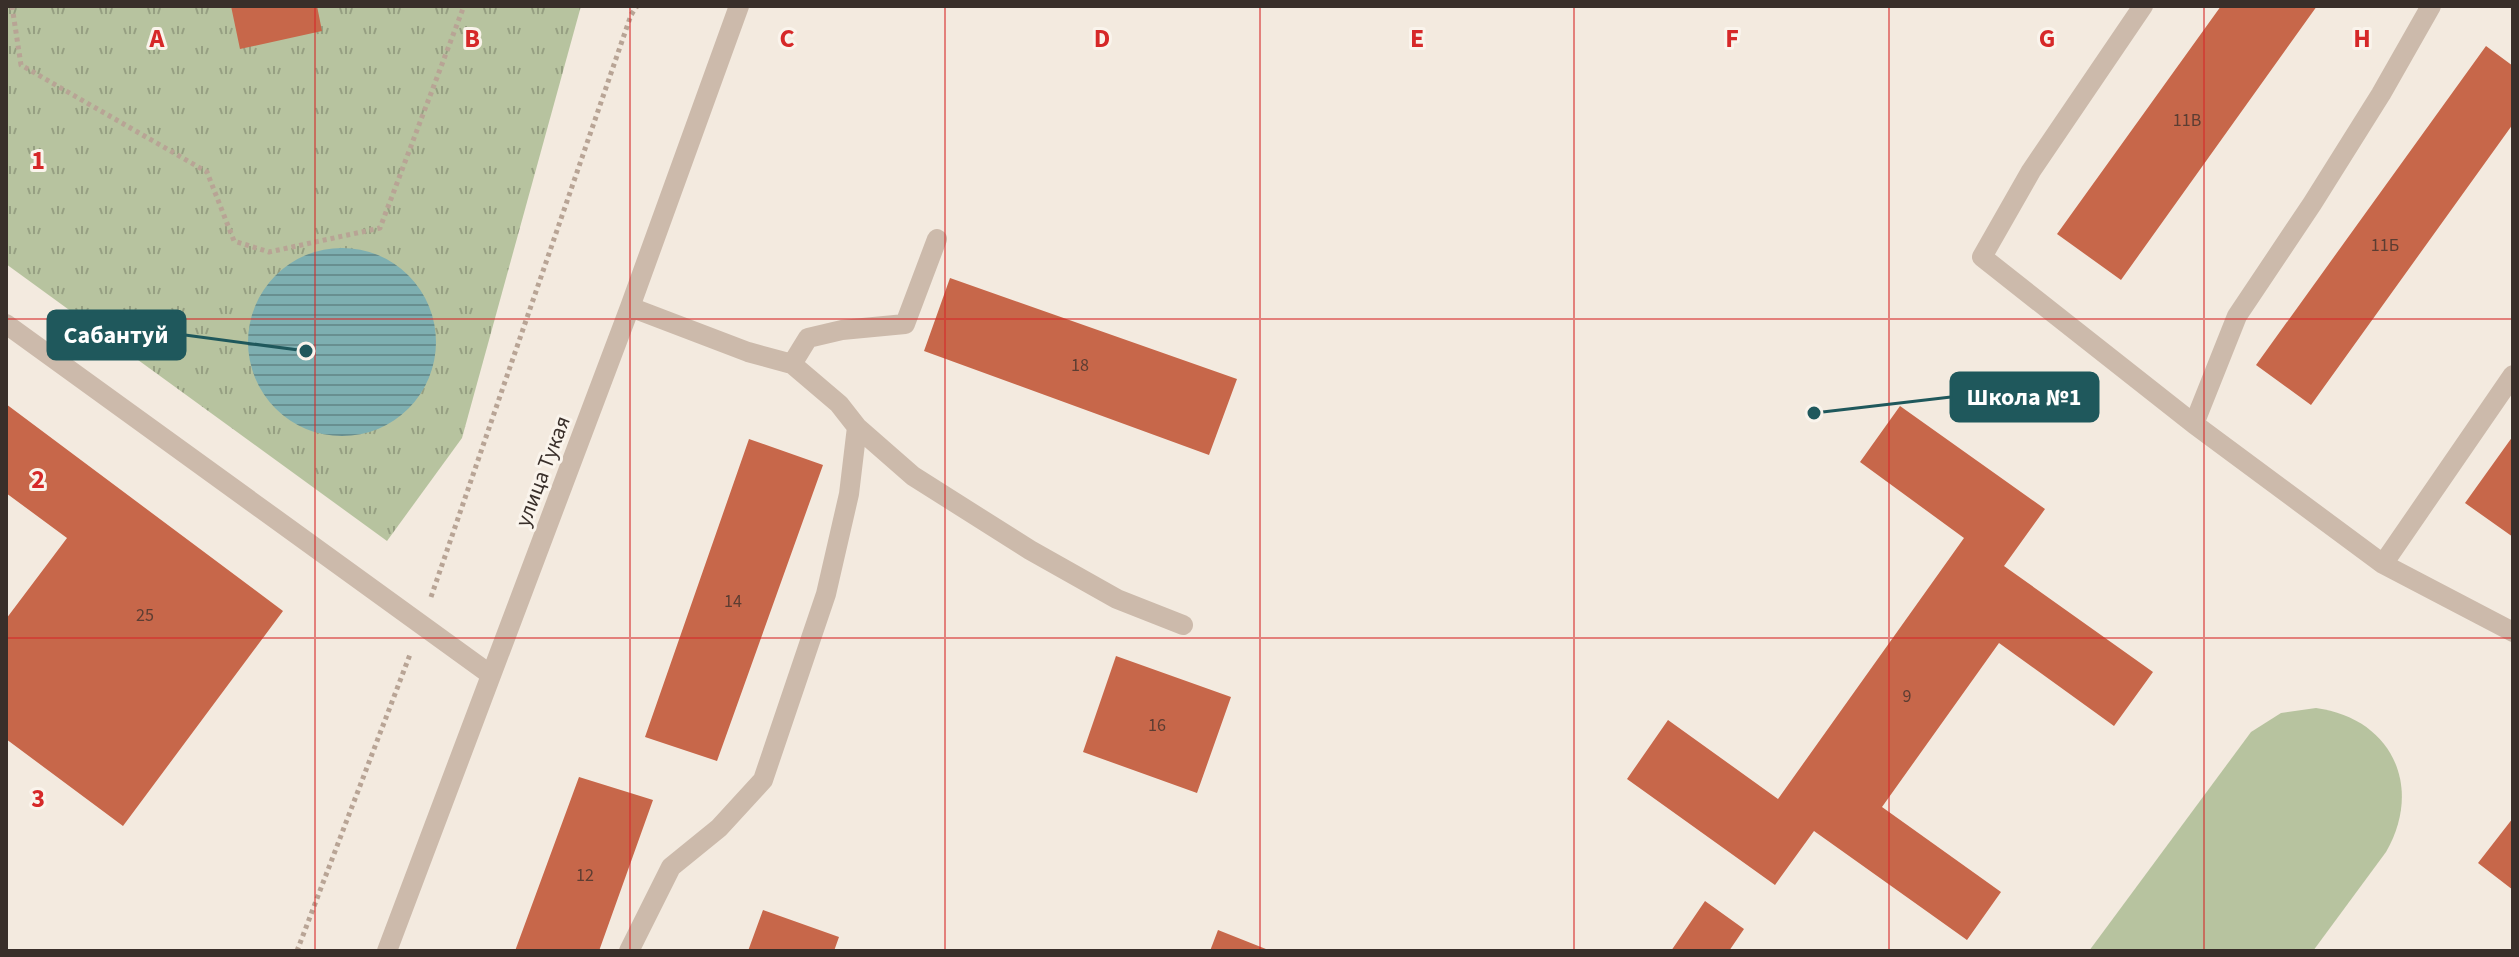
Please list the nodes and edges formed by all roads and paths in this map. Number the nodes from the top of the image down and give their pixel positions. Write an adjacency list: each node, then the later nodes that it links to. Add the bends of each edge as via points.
1 (12, 6): 2 (path, via 21,65 207,172 234,241 269,252 380,228)
2 (464, 6)
3 (637, 6): 15 (path)
4 (739, 6): 8 (street, улица Тукая)
5 (2143, 6): 12 (street, via 2031,171 1982,257)
6 (2431, 6): 12 (street, via 2351,143 2237,316)
7 (937, 239): 10 (street, via 905,324 808,338)
8 (630, 307): 10 (street); 18 (street, улица Тукая)
9 (6, 324): 15 (street)
10 (792, 364): 13 (street)
11 (2513, 375): 14 (street)
12 (2194, 424): 14 (street)
13 (857, 427): 16 (street, via 913,476 1030,550 1117,599); 21 (street, via 849,494 826,594 763,780 719,828 671,867)
14 (2383, 564): 17 (street)
15 (421, 625): 18 (street); 19 (path)
16 (1183, 625)
17 (2513, 632)
18 (491, 675): 20 (street, улица Тукая)
19 (297, 951)
20 (387, 951)
21 (629, 951)

